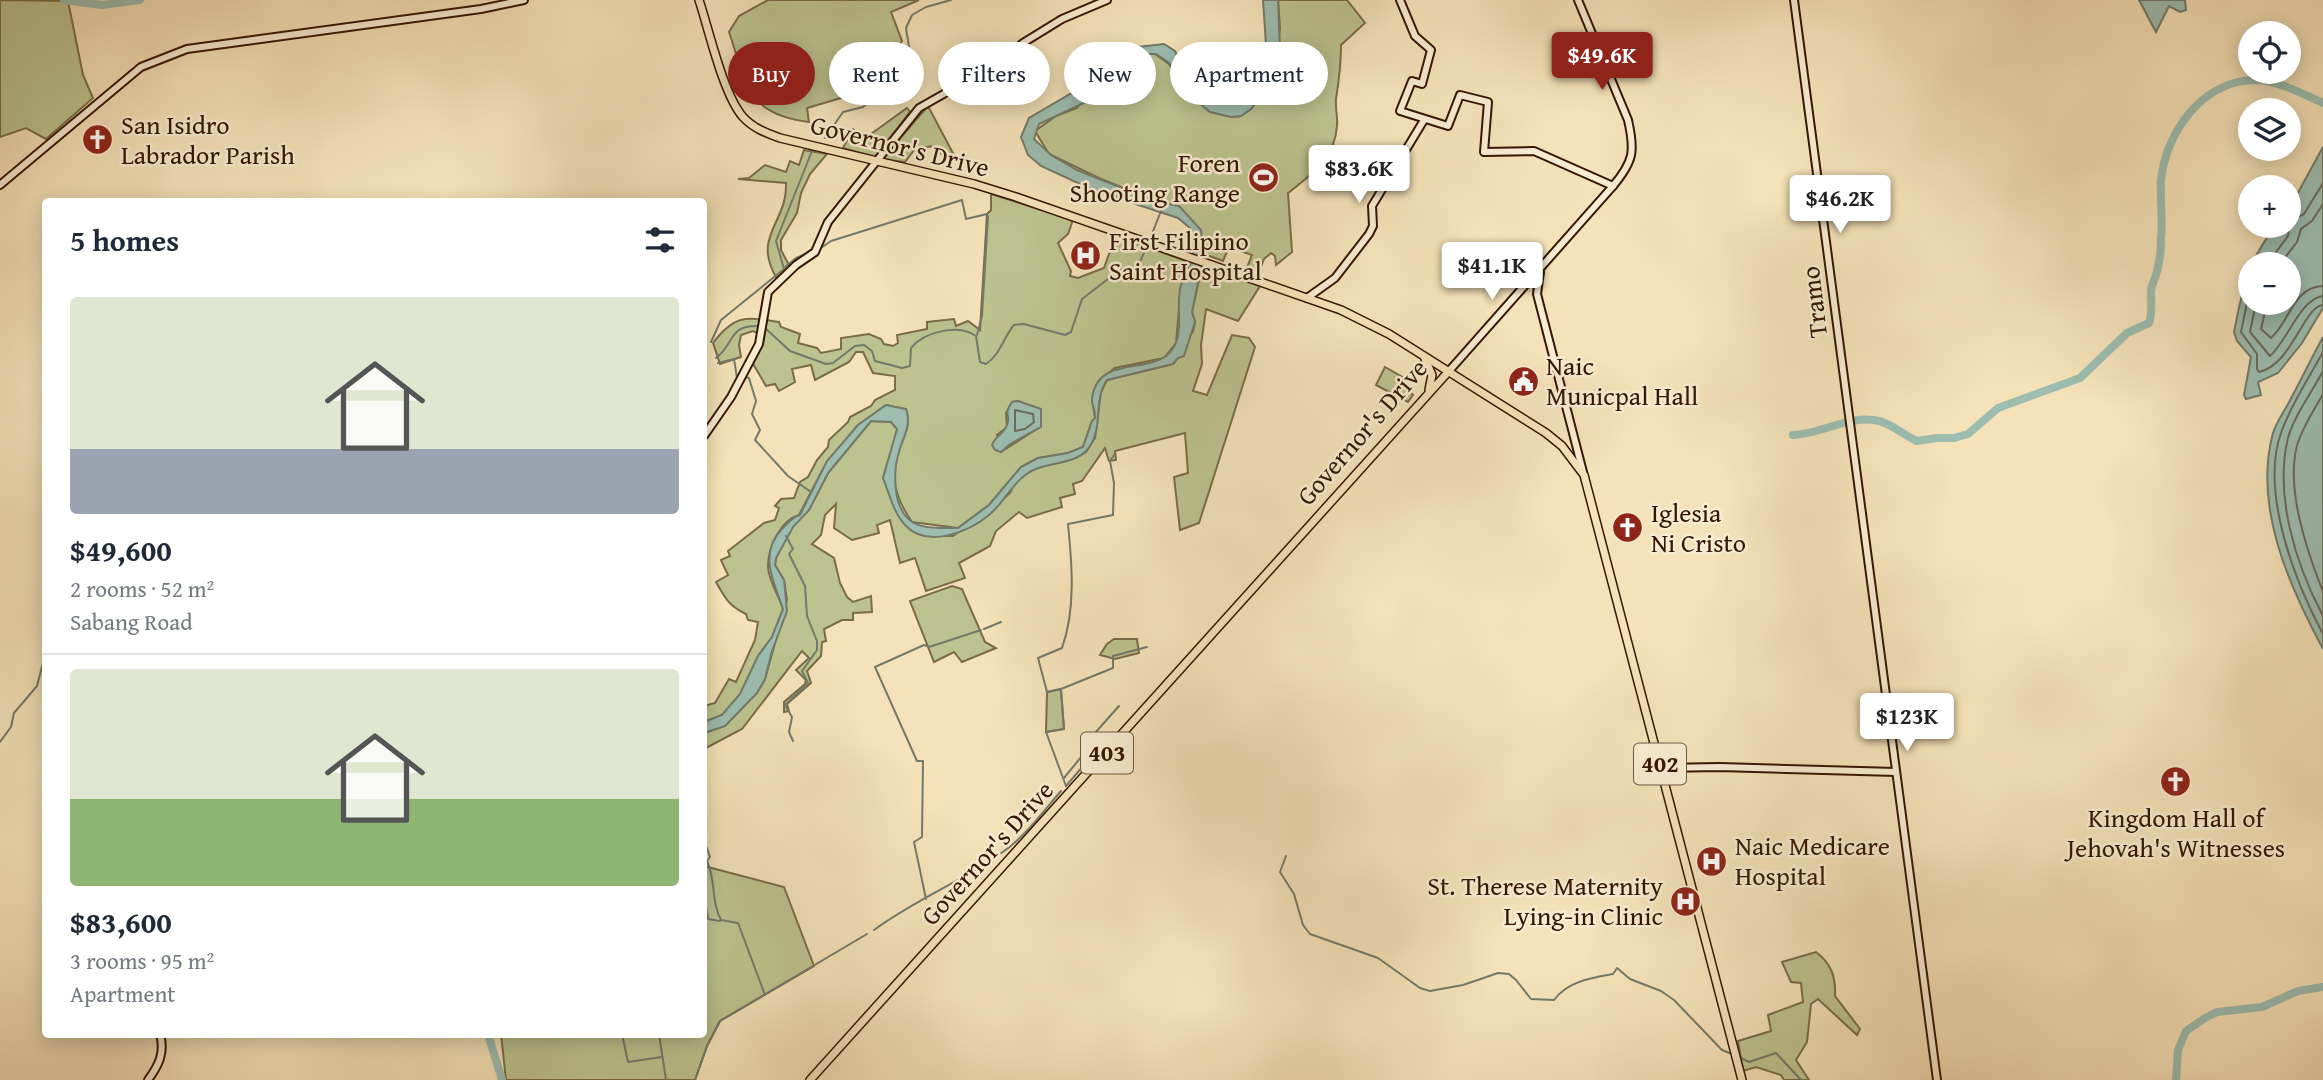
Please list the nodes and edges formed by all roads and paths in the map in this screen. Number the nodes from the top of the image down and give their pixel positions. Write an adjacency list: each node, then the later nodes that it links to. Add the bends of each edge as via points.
1 (524, 0): 9 (street, via 187,49 165,56 141,68)
2 (699, 0): 8 (main road, Governor's Drive, via 728,90 746,120 780,138)
3 (1107, 0): 8 (street, via 1062,19 1000,62 928,101)
4 (1400, 0): 7 (street, via 1415,36 1431,50 1422,84 1412,81 1400,111)
5 (1578, 0): 10 (street, via 1633,141 1627,169)
6 (1794, 0): 19 (street, Tramo)
7 (1424, 120): 10 (street, via 1448,126 1460,94 1488,102 1484,152 1534,151); 12 (street, via 1372,206 1369,234 1335,278)
8 (876, 162): 12 (main road, Governor's Drive, via 974,184); 16 (street, via 828,222 815,252 768,292 759,344)
9 (0, 185)
10 (1614, 186): 11 (street)
11 (1544, 264): 14 (street, 403); 17 (street, 402, via 1537,294)
12 (1307, 298): 13 (main road, Governor's Drive, via 1353,315)
13 (1420, 354): 14 (main road, Governor's Drive); 15 (main road, via 1432,371)
14 (1449, 371): 15 (main road, Governor's Drive / 403); 17 (main road, via 1554,439)
15 (1428, 393): 22 (main road, Governor's Drive / 403)
16 (707, 432)
17 (1584, 475): 18 (main road, 402)
18 (1661, 768): 19 (street); 23 (main road, 402)
19 (1896, 772): 24 (street, Tramo)
20 (161, 1038): 21 (street, via 161,1063)
21 (148, 1080)
22 (810, 1080)
23 (1742, 1080)
24 (1937, 1080)

